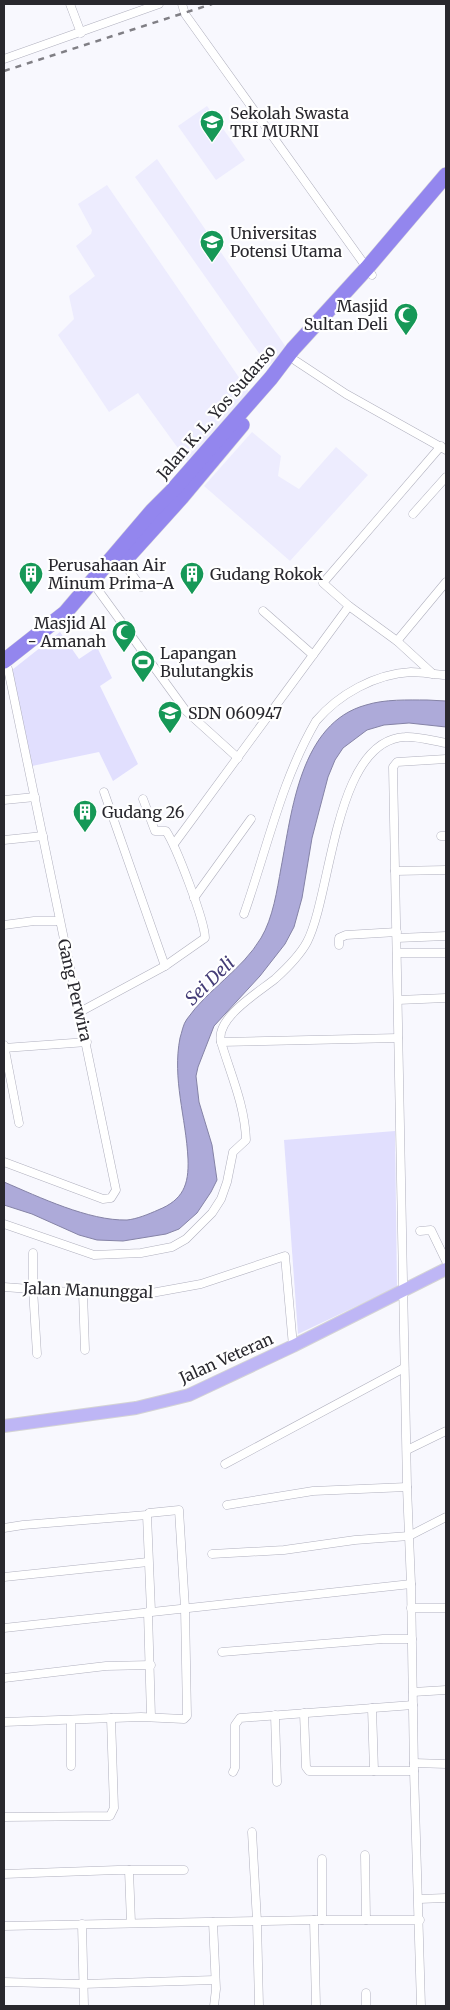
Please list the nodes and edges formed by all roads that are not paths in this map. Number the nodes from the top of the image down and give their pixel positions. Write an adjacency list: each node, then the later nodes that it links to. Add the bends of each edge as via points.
1 (70, 4): 4 (street)
2 (159, 4): 4 (street)
3 (182, 4): 8 (street, via 185,14)
4 (81, 33): 5 (street)
5 (4, 59)
6 (446, 175): 8 (highway, Jalan K. L. Yos Sudarso)
7 (446, 190): 8 (highway, Jalan K. L. Yos Sudarso)
8 (370, 271): 9 (highway, Jalan K. L. Yos Sudarso, via 351,300 324,326); 21 (highway, Jalan K. L. Yos Sudarso, via 293,349 65,613)
9 (296, 361): 10 (street, via 346,394); 13 (highway, Jalan K. L. Yos Sudarso, via 182,498)
10 (444, 448): 17 (street, via 323,583)
11 (446, 478): 12 (street)
12 (413, 514)
13 (123, 562): 15 (street); 16 (highway, Jalan K. L. Yos Sudarso)
14 (446, 582): 19 (street)
15 (141, 587)
16 (98, 590): 21 (highway, Jalan K. L. Yos Sudarso, via 62,626); 25 (street, via 186,711)
17 (349, 606): 19 (street); 20 (street)
18 (263, 612): 20 (street)
19 (397, 641): 22 (street)
20 (313, 655): 25 (street)
21 (5, 664): 28 (street, Gang Perwira)
22 (433, 674): 23 (street); 38 (street, via 412,672 372,681 350,692 322,713 288,778)
23 (446, 675)
24 (446, 743): 52 (street, via 406,736 395,738 385,742 366,761 350,787 307,942 274,979 236,1010 221,1032)
25 (238, 758): 34 (street)
26 (446, 759): 36 (street, via 399,761 394,765)
27 (104, 792): 46 (street)
28 (35, 797): 30 (street); 32 (street, Gang Perwira)
29 (143, 799): 34 (street, via 155,831 166,831)
30 (4, 800)
31 (251, 819): 37 (street)
32 (43, 836): 33 (street); 39 (street, Gang Perwira)
33 (4, 840)
34 (174, 844): 37 (street)
35 (446, 870): 36 (street)
36 (395, 872): 41 (street)
37 (194, 898): 46 (street, via 205,938)
38 (244, 914)
39 (59, 921): 40 (street); 49 (street, Gang Perwira)
40 (4, 925)
41 (397, 935): 42 (street); 43 (street, via 346,935 340,936); 44 (street)
42 (446, 936)
43 (339, 944)
44 (397, 953): 45 (street); 48 (street)
45 (446, 953)
46 (165, 966): 49 (street)
47 (446, 998): 48 (street)
48 (398, 1000): 50 (street)
49 (78, 1013): 51 (street, Gang Perwira)
50 (398, 1038): 52 (street); 63 (street)
51 (87, 1042): 53 (street); 55 (street, Gang Perwira, via 115,1194 103,1199)
52 (221, 1042): 56 (street, via 241,1104 246,1140 233,1152 228,1182 221,1199 186,1239 164,1250 94,1255)
53 (4, 1047): 54 (street)
54 (19, 1123)
55 (4, 1162)
56 (4, 1224)
57 (420, 1231): 59 (street, via 431,1230)
58 (33, 1253): 62 (street)
59 (446, 1261)
60 (446, 1269): 63 (main road, Jalan Veteran)
61 (4, 1287): 62 (street, Jalan Manunggal)
62 (33, 1289): 64 (street, Jalan Manunggal); 67 (street)
63 (402, 1292): 65 (main road, Jalan Veteran); 68 (street)
64 (83, 1293): 65 (street, Jalan Manunggal, via 146,1294 173,1290 202,1284 285,1256); 66 (street)
65 (293, 1346): 69 (main road, Jalan Veteran, via 189,1395 127,1409)
66 (86, 1350)
67 (37, 1354)
68 (404, 1368): 71 (street); 72 (street)
69 (4, 1426)
70 (446, 1432): 71 (street)
71 (407, 1450): 73 (street)
72 (225, 1464)
73 (406, 1487): 74 (street, via 313,1491); 78 (street)
74 (227, 1505)
75 (146, 1515): 77 (street); 80 (street); 83 (street, via 149,1512 180,1511)
76 (446, 1517): 78 (street)
77 (4, 1528)
78 (409, 1536): 79 (street, via 284,1550); 82 (street)
79 (212, 1554)
80 (148, 1562): 81 (street); 86 (street)
81 (4, 1577)
82 (411, 1584): 83 (street); 84 (street)
83 (185, 1608): 86 (street); 98 (street, via 187,1716 184,1719)
84 (412, 1608): 85 (street); 88 (street)
85 (446, 1608)
86 (150, 1611): 87 (street); 90 (street)
87 (4, 1628)
88 (412, 1639): 89 (street); 93 (street)
89 (222, 1652)
90 (151, 1665): 91 (street, via 96,1667); 98 (street)
91 (4, 1678)
92 (446, 1690): 93 (street)
93 (413, 1692): 94 (street)
94 (413, 1705): 95 (street); 104 (street)
95 (372, 1708): 96 (street); 105 (street)
96 (304, 1713): 97 (street); 105 (street, via 306,1767 309,1771)
97 (275, 1715): 106 (street, via 236,1721); 107 (street)
98 (151, 1717): 99 (street)
99 (111, 1718): 100 (street); 108 (street, via 114,1808 110,1816)
100 (71, 1720): 101 (street); 103 (street)
101 (4, 1722)
102 (446, 1764): 104 (street)
103 (71, 1766)
104 (414, 1767): 105 (street); 116 (street)
105 (374, 1771)
106 (233, 1772)
107 (277, 1782)
108 (4, 1817)
109 (252, 1832): 121 (street)
110 (365, 1855): 119 (street)
111 (322, 1859): 118 (street)
112 (130, 1870): 113 (street); 114 (street); 123 (street)
113 (184, 1870)
114 (4, 1874)
115 (446, 1898): 116 (street)
116 (419, 1899): 120 (street)
117 (314, 1920): 118 (street); 121 (street); 133 (street)
118 (322, 1920): 119 (street)
119 (366, 1920): 120 (street)
120 (420, 1920): 135 (street)
121 (257, 1921): 122 (street); 132 (street)
122 (213, 1922): 123 (street); 126 (street)
123 (131, 1923): 124 (street)
124 (82, 1924): 125 (street); 128 (street)
125 (4, 1926)
126 (215, 1980): 128 (street); 131 (street)
127 (4, 1982): 128 (street)
128 (82, 1984): 130 (street)
129 (366, 1993): 134 (street)
130 (84, 2006)
131 (214, 2006)
132 (259, 2006)
133 (316, 2006)
134 (366, 2006)
135 (421, 2006)

